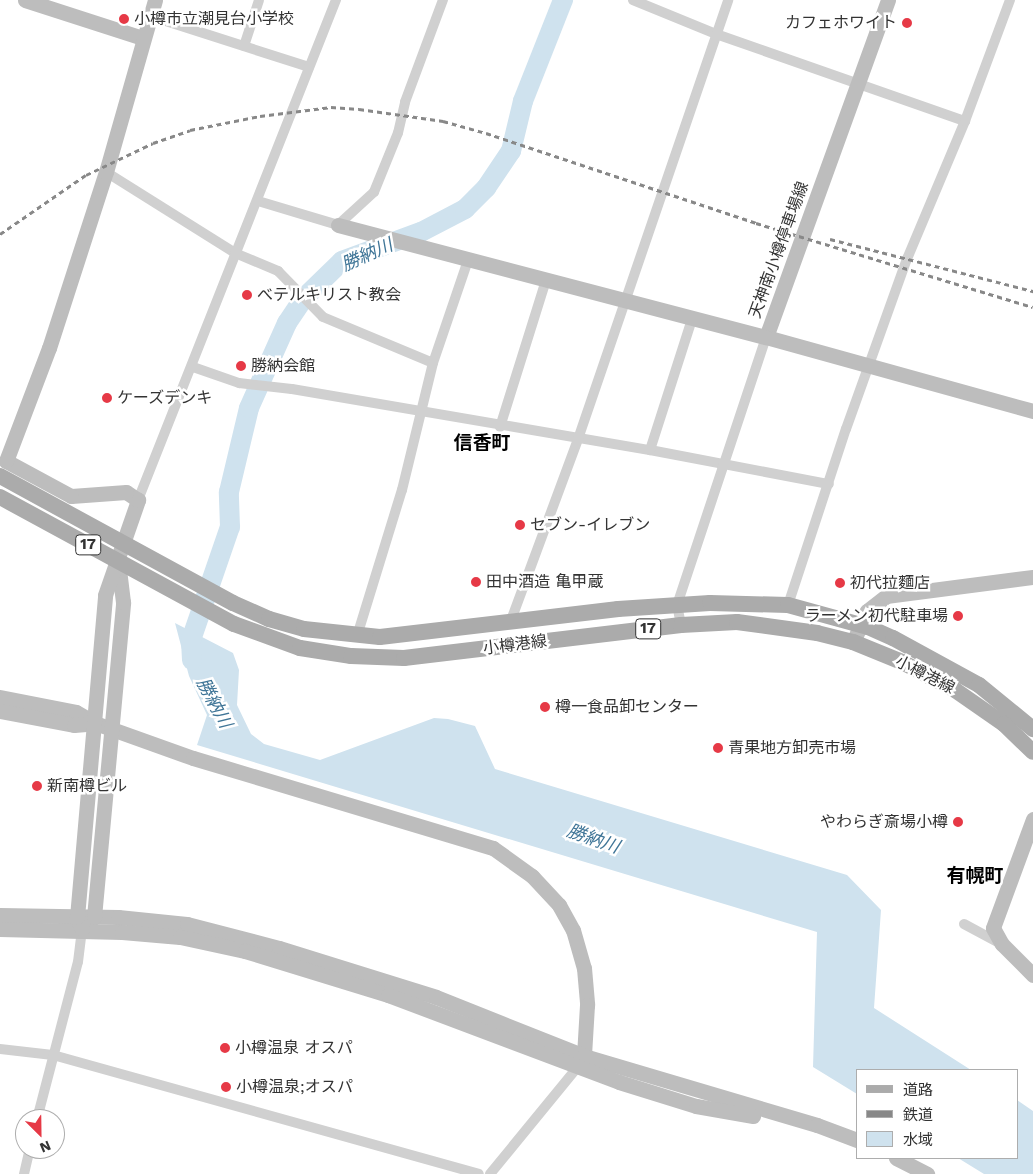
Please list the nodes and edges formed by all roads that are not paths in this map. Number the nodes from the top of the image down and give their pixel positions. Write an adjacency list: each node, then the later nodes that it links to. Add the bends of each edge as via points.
1 (25, 0): 12 (street)
2 (155, 0): 10 (street)
3 (260, 0): 13 (street)
4 (336, 0): 14 (street)
5 (443, 0): 19 (street, via 405,102 398,133 374,192)
6 (633, 0): 11 (street)
7 (728, 0): 11 (street)
8 (888, 0): 15 (street, 天神南小樽停車場線)
9 (1010, 0): 16 (street)
10 (150, 16): 12 (street); 13 (street)
11 (716, 34): 15 (street); 23 (street)
12 (143, 38): 17 (street)
13 (244, 46): 14 (street)
14 (309, 67): 18 (street)
15 (857, 82): 16 (street); 25 (street, 天神南小樽停車場線)
16 (965, 121): 27 (street, via 907,259)
17 (106, 172): 20 (street); 34 (street, via 49,348)
18 (258, 201): 19 (street); 20 (street)
19 (345, 228): 21 (street)
20 (235, 253): 26 (street, via 278,270 323,318); 28 (street)
21 (468, 260): 22 (street); 26 (street)
22 (546, 280): 23 (street); 31 (street)
23 (624, 302): 24 (street); 32 (street)
24 (692, 319): 25 (street); 33 (street)
25 (766, 337): 27 (street, 天神南小樽停車場線); 35 (street)
26 (433, 362): 30 (street)
27 (869, 366): 29 (street, 天神南小樽停車場線); 37 (street)
28 (193, 367): 30 (street, via 239,383); 39 (street)
29 (1033, 411)
30 (421, 412): 31 (street); 48 (street, via 402,490)
31 (500, 427): 32 (street)
32 (578, 439): 33 (street); 45 (street)
33 (650, 450): 35 (street)
34 (3, 459): 39 (street, via 71,496 126,492)
35 (725, 465): 37 (street); 43 (street)
36 (0, 476): 40 (main road, 小樽港線 / 17)
37 (829, 484): 44 (street)
38 (0, 497): 41 (main road, 小樽港線 / 17)
39 (138, 500): 40 (street)
40 (121, 544): 41 (street); 48 (main road, 小樽港線 / 17, via 269,619 304,629)
41 (118, 562): 47 (main road, 小樽港線 / 17, via 234,624 300,648 351,656 404,658); 52 (street, via 105,595)
42 (1033, 576): 46 (street, via 886,596 867,611)
43 (676, 605): 44 (main road, 小樽港線 / 17); 45 (main road, 小樽港線 / 17, via 618,608); 47 (street)
44 (788, 606): 46 (main road, 小樽港線 / 17)
45 (510, 623): 48 (main road, 小樽港線 / 17, via 414,634)
46 (859, 624): 49 (street); 53 (main road, 小樽港線 / 17, via 893,638 979,685)
47 (681, 625): 49 (main road, 小樽港線 / 17, via 738,622 817,633)
48 (358, 636)
49 (853, 642): 54 (main road, 小樽港線 / 17, via 902,662 955,690 1004,724)
50 (0, 697): 52 (street, via 76,712)
51 (0, 711): 52 (street, via 74,726)
52 (102, 724): 58 (street); 59 (street); 66 (street, via 193,758 493,848 513,862 532,876 559,905 572,930 584,968 587,1004)
53 (1033, 729)
54 (1033, 752)
55 (1033, 820): 56 (street)
56 (1029, 845): 62 (street, via 993,928)
57 (0, 915): 59 (street)
58 (94, 917): 59 (street); 66 (street, via 187,924 279,948 436,997)
59 (80, 923): 61 (street); 65 (street, via 78,962); 66 (street, via 180,937 245,951 388,995)
60 (964, 924): 62 (street)
61 (0, 929)
62 (1002, 944): 63 (street)
63 (1033, 975)
64 (0, 1049): 65 (street)
65 (53, 1055): 67 (street); 72 (street)
66 (581, 1063): 68 (street, via 817,1125); 73 (street)
67 (40, 1109)
68 (856, 1140)
69 (28, 1159): 71 (street)
70 (898, 1159): 74 (street)
71 (24, 1174)
72 (479, 1174)
73 (490, 1174)
74 (928, 1174)

